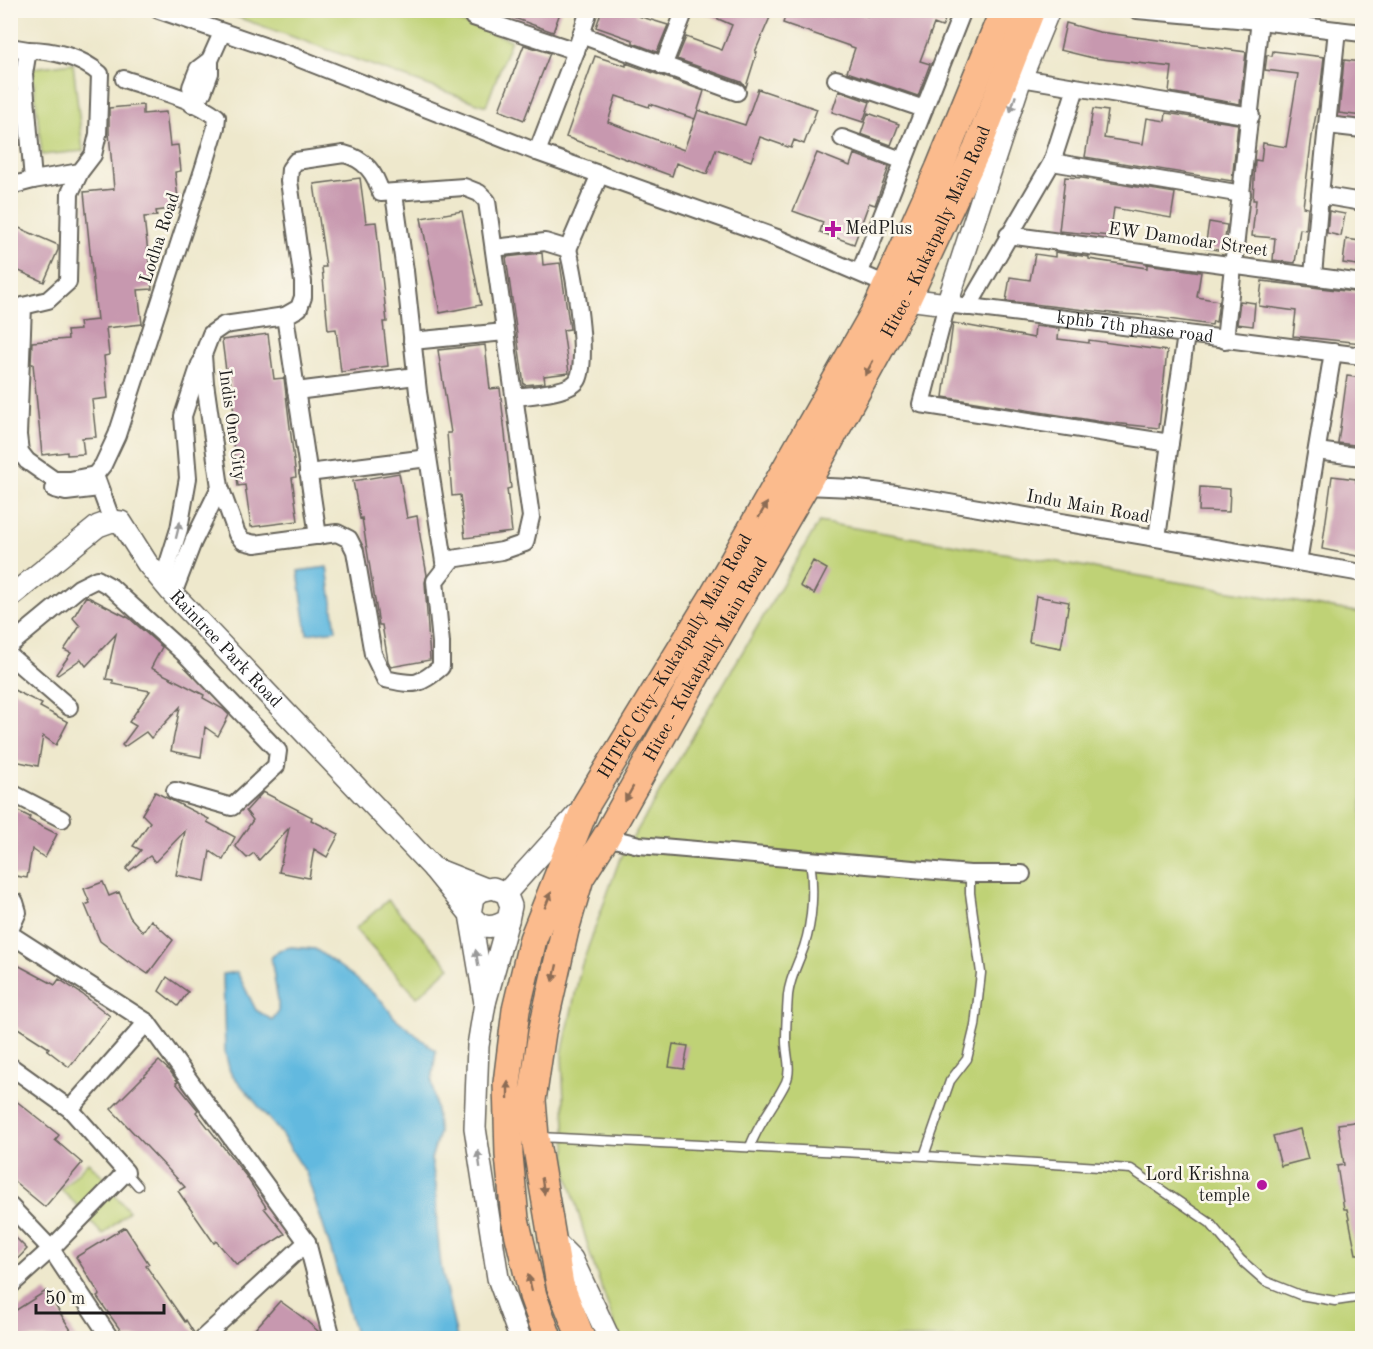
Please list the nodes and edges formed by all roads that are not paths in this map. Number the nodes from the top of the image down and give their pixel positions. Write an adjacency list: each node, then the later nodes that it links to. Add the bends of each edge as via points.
1 (159, 10): 12 (street)
2 (589, 10): 14 (street)
3 (685, 10): 18 (street)
4 (963, 10): 25 (street)
5 (1031, 10): 48 (main road, Hitec - Kukatpally Main Road, via 977,149)
6 (1049, 10): 19 (street)
7 (1137, 10): 10 (street)
8 (1000, 12): 48 (main road, HITEC City–Kukatpally Main Road, via 939,169)
9 (473, 16): 17 (street)
10 (1260, 16): 11 (street); 26 (street)
11 (1337, 30): 13 (street); 27 (street)
12 (222, 33): 24 (street, via 210,60 203,92); 30 (street, via 293,56)
13 (1362, 33)
14 (582, 35): 17 (street); 18 (street)
15 (10, 47): 16 (street)
16 (28, 50): 33 (street, via 74,57 100,75 98,134 93,155); 35 (street, via 24,74)
17 (576, 51): 30 (street)
18 (663, 66): 23 (street)
19 (1021, 78): 22 (street); 49 (street, one-way to 49)
20 (124, 79): 24 (street, Lodha Road)
21 (836, 79): 25 (street)
22 (1076, 88): 26 (street); 32 (street)
23 (737, 92)
24 (194, 100): 69 (street, Lodha Road, via 217,117 216,127)
25 (924, 109): 31 (street)
26 (1251, 116): 38 (street)
27 (1327, 125): 28 (street); 39 (street)
28 (1362, 129)
29 (842, 138): 31 (street)
30 (537, 152): 34 (street)
31 (904, 162): 45 (street)
32 (1052, 162): 38 (street); 41 (street)
33 (80, 172): 35 (street); 50 (street, via 70,193 68,282 48,300)
34 (600, 174): 43 (street); 45 (street)
35 (33, 180): 36 (street)
36 (10, 186)
37 (394, 194): 42 (street, via 464,187 479,194 487,201); 51 (street, via 381,193 376,177 355,157 344,154 296,162 290,169 289,182 303,297 299,308); 55 (street)
38 (1242, 194): 44 (street)
39 (1320, 195): 40 (street); 46 (street)
40 (1362, 202)
41 (1008, 235): 44 (street, EW Damodar Street); 49 (street)
42 (494, 248): 43 (street, via 544,242); 52 (street)
43 (568, 249): 61 (street, via 583,362 577,381 567,389)
44 (1233, 266): 46 (street, EW Damodar Street); 54 (street)
45 (860, 272): 48 (street)
46 (1313, 276): 47 (street, EW Damodar Street)
47 (1362, 283)
48 (897, 292): 49 (street, kphb 7th phase road); 70 (main road, Hitec - Kukatpally Main Road, one-way to 70); 87 (main road, HITEC City–Kukatpally Main Road, one-way to 48, via 714,595 877,308)
49 (958, 305): 53 (street, kphb 7th phase road); 63 (street, via 921,404)
50 (17, 306): 62 (street)
51 (285, 316): 57 (street, Indis One City, via 224,325 211,334); 60 (street)
52 (505, 332): 55 (street); 61 (street)
53 (1185, 335): 54 (street, kphb 7th phase road); 63 (street)
54 (1225, 339): 56 (street, kphb 7th phase road)
55 (412, 341): 59 (street)
56 (1333, 352): 58 (street, kphb 7th phase road); 64 (street)
57 (203, 355): 68 (street, via 183,416); 71 (street, Indis One City)
58 (1362, 356)
59 (416, 376): 60 (street); 65 (street)
60 (296, 391): 67 (street)
61 (514, 397): 78 (street, via 531,517 525,543 452,559)
62 (14, 434): 69 (street, via 27,461 54,480)
63 (1170, 442): 76 (street)
64 (1317, 451): 66 (street); 77 (street)
65 (428, 458): 67 (street); 78 (street)
66 (1362, 458)
67 (308, 473): 75 (street)
68 (188, 478): 73 (street); 80 (street, one-way to 68)
69 (99, 480): 72 (street, via 66,492); 74 (street); 74 (street)
70 (806, 486): 76 (street, Indu Main Road, via 896,494); 89 (main road, Hitec - Kukatpally Main Road, one-way to 89)
71 (220, 487): 73 (street); 75 (street, Indis One City, via 243,541 255,544)
72 (54, 489)
73 (204, 517): 80 (street)
74 (113, 522): 80 (street, Raintree Park Road); 81 (street, via 98,526)
75 (318, 536): 78 (street, Indis One City, via 337,533 349,538 356,551 373,654 385,679 424,681 441,666 435,581)
76 (1157, 538): 77 (street, Indu Main Road)
77 (1298, 562): 79 (street, Indu Main Road)
78 (446, 568)
79 (1362, 573)
80 (168, 587): 91 (street, Raintree Park Road)
81 (10, 597)
82 (10, 645): 85 (street, via 79,588 97,579 186,655 278,751 276,766 232,807)
83 (10, 657): 84 (street)
84 (69, 707)
85 (175, 791)
86 (10, 792): 88 (street)
87 (587, 803): 94 (street); 118 (main road, HITEC City–Kukatpally Main Road, one-way to 87, via 515,1219 507,1083 516,1010 533,939)
88 (63, 819)
89 (606, 837): 90 (street, via 639,845); 103 (main road, Hitec - Kukatpally Main Road, one-way to 103, via 580,878 562,942 535,1077)
90 (810, 860): 92 (street); 104 (lane, via 811,912 788,995 786,1081)
91 (433, 868): 94 (street, Raintree Park Road); 96 (street, Raintree Park Road)
92 (970, 874): 93 (street); 105 (lane, via 981,973 975,1026 967,1059 950,1081)
93 (1022, 874)
94 (496, 891): 96 (street, via 473,897); 97 (street, via 511,906)
95 (10, 900): 98 (street, via 15,902 18,912)
96 (470, 914): 97 (street, via 488,928); 99 (street, one-way to 96)
97 (508, 920): 99 (street)
98 (10, 932): 100 (street)
99 (485, 1003): 117 (street, one-way to 99, via 498,1278 475,1128 478,1046)
100 (147, 1022): 102 (street); 110 (street)
101 (10, 1066): 102 (street)
102 (70, 1108): 106 (street)
103 (535, 1137): 104 (lane); 109 (main road, Hitec - Kukatpally Main Road, one-way to 109)
104 (750, 1147): 105 (lane)
105 (924, 1156): 113 (lane, via 1131,1169 1210,1223 1265,1281 1300,1295 1335,1301)
106 (126, 1172): 107 (lane); 111 (street)
107 (138, 1186)
108 (10, 1206): 111 (street)
109 (551, 1238): 119 (main road, Hitec - Kukatpally Main Road, via 560,1285); 120 (street, via 572,1259)
110 (307, 1242): 115 (street); 116 (street)
111 (51, 1249): 112 (street); 114 (street)
112 (10, 1286)
113 (1362, 1297)
114 (110, 1338)
115 (203, 1338)
116 (332, 1338)
117 (520, 1338)
118 (548, 1338)
119 (581, 1338)
120 (609, 1338)

